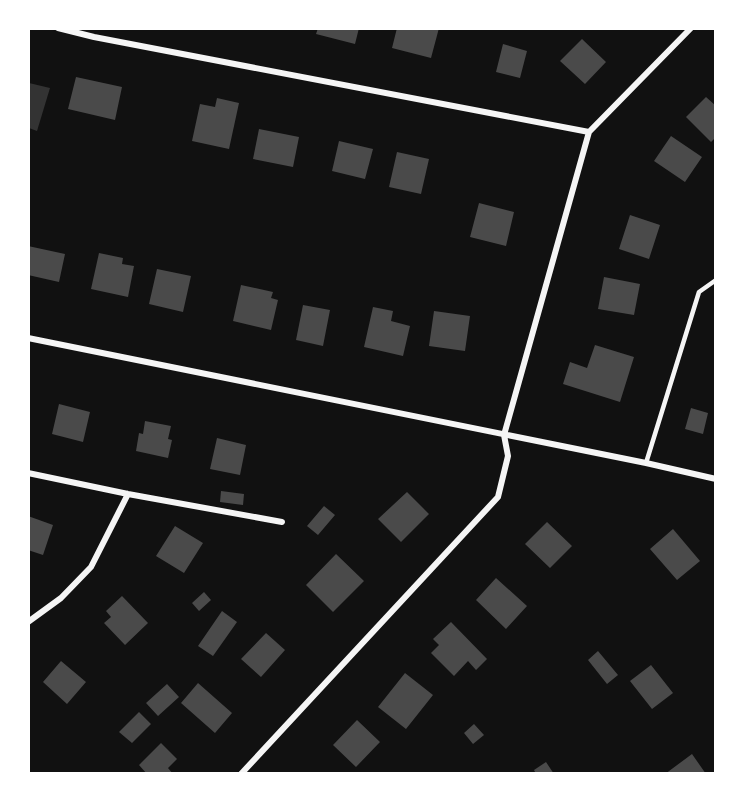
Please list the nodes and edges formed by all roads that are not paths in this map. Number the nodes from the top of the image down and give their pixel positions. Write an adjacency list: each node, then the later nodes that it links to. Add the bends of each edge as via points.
1 (58, 28): 4 (street)
2 (96, 28): 4 (street)
3 (691, 28): 5 (street)
4 (94, 37): 5 (street)
5 (589, 132): 8 (street)
6 (716, 280): 9 (lane, via 699,291)
7 (28, 338): 8 (street)
8 (504, 435): 9 (street); 15 (street, via 508,456 498,497)
9 (646, 463): 11 (street)
10 (28, 473): 12 (street)
11 (716, 479)
12 (128, 494): 13 (street); 14 (street, via 91,567)
13 (282, 522)
14 (28, 622)
15 (241, 774)

